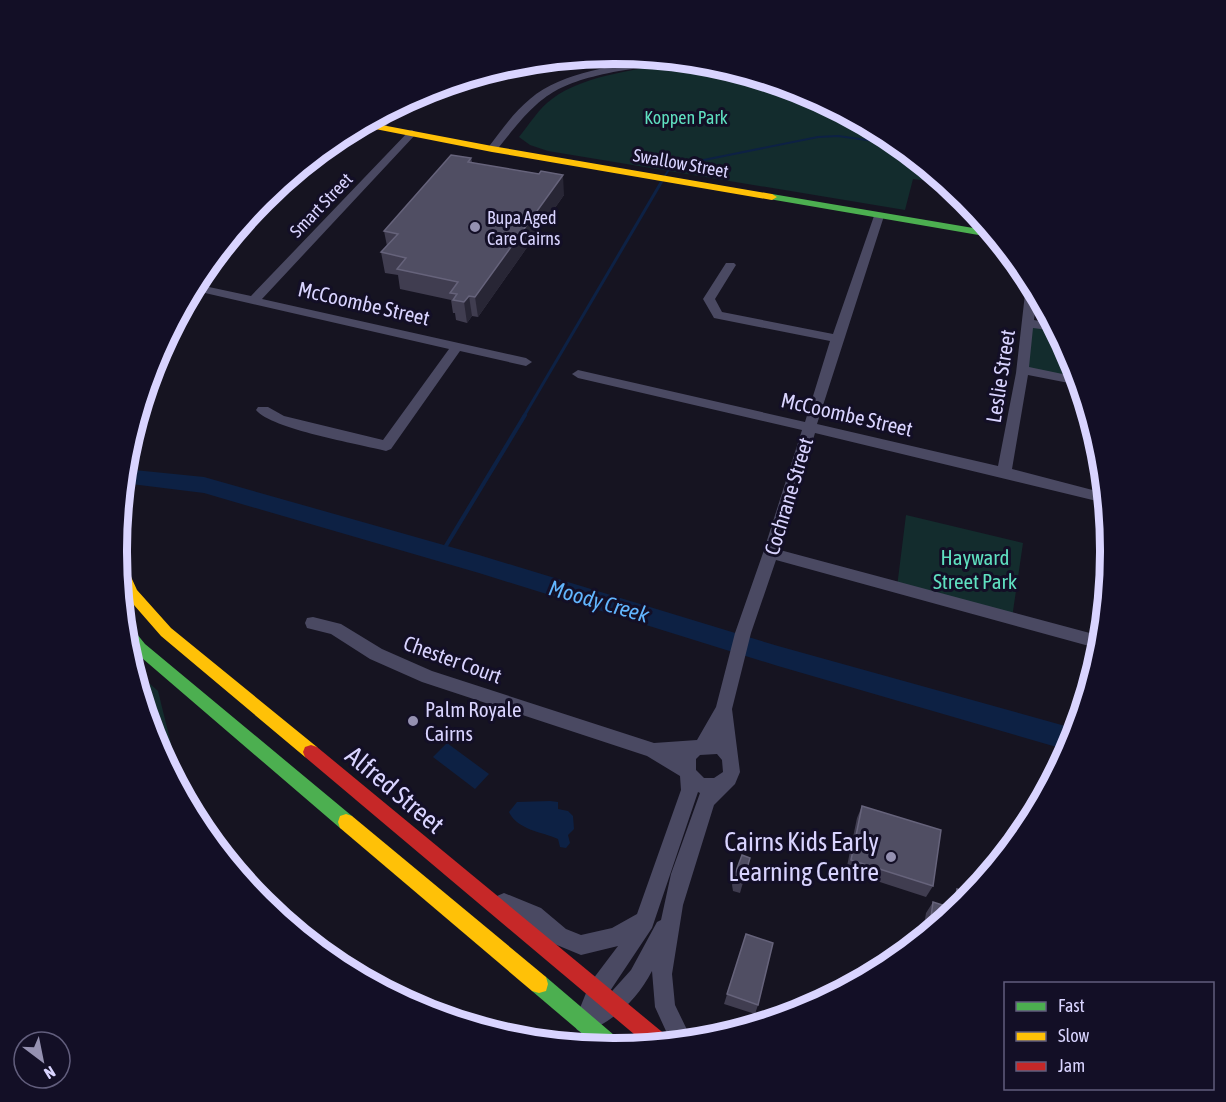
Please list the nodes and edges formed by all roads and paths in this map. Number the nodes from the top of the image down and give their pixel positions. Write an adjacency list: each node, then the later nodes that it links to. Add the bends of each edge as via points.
1 (641, 66): 6 (street, via 572,80 551,89 527,107)
2 (385, 122): 4 (street)
3 (377, 126): 4 (main road, Swallow Street)
4 (380, 127): 5 (main road, Swallow Street)
5 (412, 133): 6 (main road, Swallow Street); 11 (street, Smart Street)
6 (492, 149): 7 (main road, Swallow Street)
7 (879, 216): 8 (main road, Swallow Street); 15 (street, Cochrane Street)
8 (981, 233)
9 (730, 266): 15 (street, via 709,299 717,315)
10 (203, 289): 11 (street, McCoombe Street)
11 (254, 300): 16 (street, McCoombe Street)
12 (1030, 301): 13 (street, Leslie Street)
13 (1027, 323): 14 (street); 18 (street, Leslie Street)
14 (1044, 326)
15 (837, 339): 22 (street, Cochrane Street)
16 (457, 346): 17 (street, McCoombe Street); 21 (street, via 386,446 279,420)
17 (526, 362)
18 (1022, 369): 20 (street); 23 (street, Leslie Street)
19 (578, 374): 22 (street, McCoombe Street)
20 (1068, 379)
21 (263, 410)
22 (810, 427): 23 (street, McCoombe Street); 25 (street, Cochrane Street)
23 (1004, 472): 24 (street, McCoombe Street)
24 (1096, 496)
25 (771, 553): 28 (street); 30 (street, Cochrane Street, via 742,633)
26 (128, 585): 36 (main road, Alfred Street, via 166,632)
27 (313, 623): 32 (street, Chester Court, via 335,629 376,654 428,678)
28 (1091, 640)
29 (135, 642): 41 (main road)
30 (724, 710): 31 (street, Cochrane Street); 33 (street, Cochrane Street)
31 (699, 746): 32 (street); 33 (street, via 718,746); 34 (street, via 686,757)
32 (652, 750): 34 (street)
33 (729, 756): 35 (street, via 730,776)
34 (688, 775): 35 (street, via 704,786); 38 (street, via 690,790)
35 (719, 785): 37 (street, via 706,800)
36 (485, 895): 38 (street, via 534,915 559,936 581,945 615,937); 39 (main road, Alfred Street)
37 (673, 905): 40 (street, via 649,960); 42 (street, via 662,974 664,1007)
38 (645, 921): 39 (street)
39 (597, 990): 40 (main road, Alfred Street); 41 (street)
40 (614, 1005): 41 (street); 43 (main road, Alfred Street)
41 (584, 1023): 44 (main road)
42 (678, 1033)
43 (651, 1035)
44 (601, 1037)

